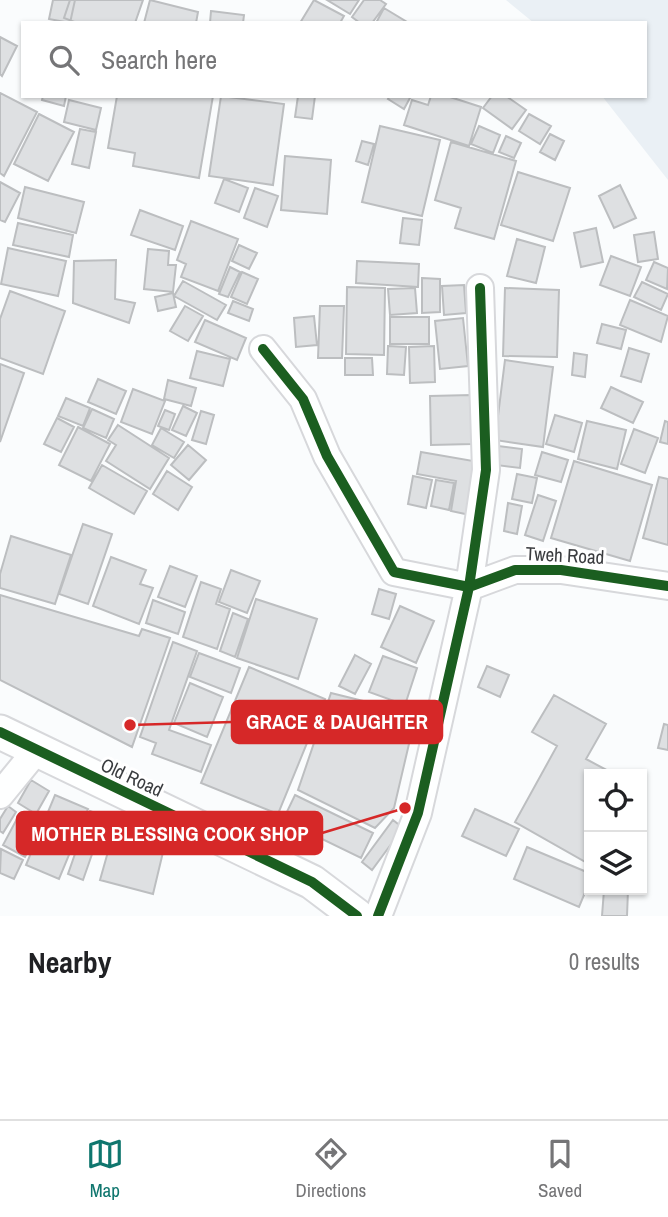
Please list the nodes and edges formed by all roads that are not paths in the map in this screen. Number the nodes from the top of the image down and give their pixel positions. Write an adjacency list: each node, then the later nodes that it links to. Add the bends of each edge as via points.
1 (480, 288): 4 (street, via 486,470)
2 (263, 349): 4 (street, via 303,399 327,456 394,572)
3 (668, 586): 4 (street, Tweh Road, via 561,569 515,570)
4 (469, 587): 9 (street, via 418,813)
5 (0, 732): 6 (street, Old Road)
6 (36, 751): 7 (street); 8 (street, Old Road, via 312,882)
7 (0, 796)
8 (357, 916)
9 (377, 916)

